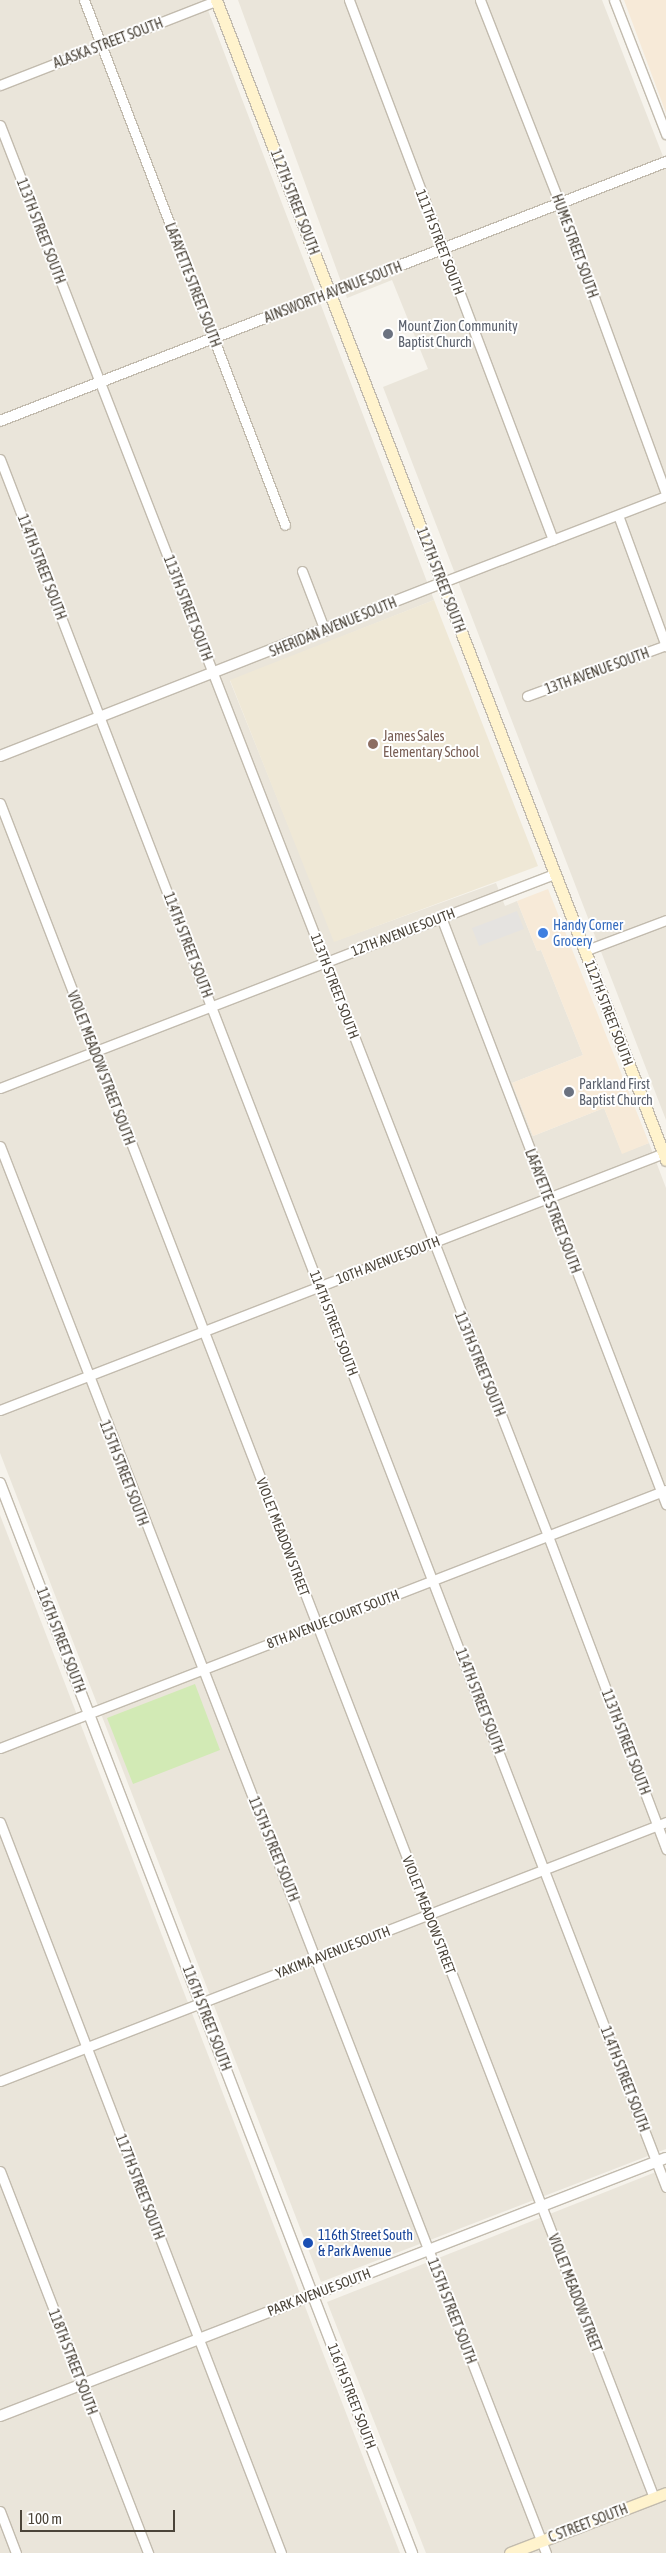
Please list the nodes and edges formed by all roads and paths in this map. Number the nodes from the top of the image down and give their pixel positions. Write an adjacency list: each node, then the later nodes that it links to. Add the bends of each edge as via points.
1 (84, 0): 6 (street, LAFAYETTE STREET SOUTH)
2 (216, 0): 6 (street, ALASKA STREET SOUTH); 13 (main road, 112TH STREET SOUTH)
3 (349, 0): 12 (street, 111TH STREET SOUTH)
4 (480, 0): 11 (street, HUME STREET SOUTH)
5 (614, 0): 9 (street)
6 (101, 46): 7 (street, ALASKA STREET SOUTH); 14 (street, LAFAYETTE STREET SOUTH)
7 (0, 85)
8 (0, 125): 15 (street, 113TH STREET SOUTH)
9 (666, 134)
10 (666, 162): 11 (street, AINSWORTH AVENUE SOUTH)
11 (560, 204): 12 (street, AINSWORTH AVENUE SOUTH); 18 (street, HUME STREET SOUTH)
12 (443, 249): 13 (street, AINSWORTH AVENUE SOUTH); 21 (street, 111TH STREET SOUTH)
13 (330, 293): 14 (street, AINSWORTH AVENUE SOUTH); 23 (main road, 112TH STREET SOUTH)
14 (213, 338): 15 (street, AINSWORTH AVENUE SOUTH); 20 (street, LAFAYETTE STREET SOUTH)
15 (100, 382): 16 (street, AINSWORTH AVENUE SOUTH); 26 (street, 113TH STREET SOUTH)
16 (0, 420)
17 (0, 459): 28 (street, 114TH STREET SOUTH)
18 (666, 495): 19 (street, SHERIDAN AVENUE SOUTH)
19 (618, 515): 21 (street, SHERIDAN AVENUE SOUTH); 25 (street)
20 (285, 525)
21 (553, 540): 23 (street, SHERIDAN AVENUE SOUTH)
22 (302, 570): 24 (street)
23 (443, 582): 24 (street, SHERIDAN AVENUE SOUTH); 31 (main road, 112TH STREET SOUTH)
24 (325, 631): 26 (street, SHERIDAN AVENUE SOUTH)
25 (666, 645): 27 (street, 13TH AVENUE SOUTH)
26 (214, 674): 28 (street, SHERIDAN AVENUE SOUTH); 35 (street, 113TH STREET SOUTH)
27 (527, 696)
28 (101, 717): 29 (street, SHERIDAN AVENUE SOUTH); 36 (street, 114TH STREET SOUTH)
29 (0, 756)
30 (0, 803): 37 (street, VIOLET MEADOW STREET SOUTH)
31 (554, 874): 32 (street, 12TH AVENUE SOUTH); 34 (main road, 112TH STREET SOUTH)
32 (441, 917): 35 (street, 12TH AVENUE SOUTH); 41 (street, LAFAYETTE STREET SOUTH)
33 (666, 920): 34 (street)
34 (584, 951): 40 (main road, 112TH STREET SOUTH)
35 (326, 962): 36 (street, 12TH AVENUE SOUTH); 42 (street, 113TH STREET SOUTH)
36 (212, 1006): 37 (street, 12TH AVENUE SOUTH); 43 (street, 114TH STREET SOUTH)
37 (95, 1051): 38 (street, 12TH AVENUE SOUTH); 44 (street, VIOLET MEADOW STREET SOUTH)
38 (0, 1088)
39 (0, 1146): 45 (street, 115TH STREET SOUTH)
40 (665, 1157): 41 (street, 10TH AVENUE SOUTH)
41 (548, 1198): 42 (street, 10TH AVENUE SOUTH); 48 (street, LAFAYETTE STREET SOUTH)
42 (432, 1243): 43 (street, 10TH AVENUE SOUTH); 50 (street, 113TH STREET SOUTH)
43 (320, 1287): 44 (street, 10TH AVENUE SOUTH); 51 (street, 114TH STREET SOUTH)
44 (203, 1332): 45 (street, 10TH AVENUE SOUTH); 52 (street, VIOLET MEADOW STREET)
45 (87, 1377): 46 (street, 10TH AVENUE SOUTH); 53 (street, 115TH STREET SOUTH)
46 (0, 1410)
47 (0, 1483): 54 (street, 116TH STREET SOUTH)
48 (664, 1491): 49 (street, LAFAYETTE STREET SOUTH); 50 (street, 8TH AVENUE COURT SOUTH)
49 (666, 1504)
50 (548, 1536): 51 (street, 8TH AVENUE COURT SOUTH); 57 (street, 113TH STREET SOUTH)
51 (433, 1580): 52 (street, 8TH AVENUE COURT SOUTH); 59 (street, 114TH STREET SOUTH)
52 (317, 1625): 53 (street, 8TH AVENUE COURT SOUTH); 60 (street, VIOLET MEADOW STREET)
53 (203, 1670): 54 (street, 8TH AVENUE COURT SOUTH); 61 (street, 115TH STREET SOUTH)
54 (89, 1714): 55 (street, 8TH AVENUE COURT SOUTH); 62 (street, 116TH STREET SOUTH)
55 (0, 1748)
56 (0, 1822): 63 (street, 117TH STREET SOUTH)
57 (662, 1824): 58 (street, 113TH STREET SOUTH); 59 (street, YAKIMA AVENUE SOUTH)
58 (666, 1849)
59 (545, 1869): 60 (street, YAKIMA AVENUE SOUTH); 65 (street, 114TH STREET SOUTH)
60 (429, 1914): 61 (street, YAKIMA AVENUE SOUTH); 68 (street, VIOLET MEADOW STREET)
61 (317, 1958): 62 (street, YAKIMA AVENUE SOUTH); 69 (street, 115TH STREET SOUTH)
62 (202, 2003): 63 (street, YAKIMA AVENUE SOUTH); 70 (street, 116TH STREET SOUTH)
63 (87, 2048): 64 (street, YAKIMA AVENUE SOUTH); 71 (street, 117TH STREET SOUTH)
64 (0, 2081)
65 (661, 2160): 67 (street, 114TH STREET SOUTH); 68 (street, PARK AVENUE SOUTH)
66 (0, 2171): 72 (street, 118TH STREET SOUTH)
67 (666, 2187)
68 (541, 2206): 69 (street, PARK AVENUE SOUTH); 75 (street, VIOLET MEADOW STREET)
69 (428, 2250): 70 (street, PARK AVENUE SOUTH); 77 (street, 115TH STREET SOUTH)
70 (313, 2295): 71 (street, PARK AVENUE SOUTH); 81 (street, 116TH STREET SOUTH)
71 (199, 2339): 72 (street, PARK AVENUE SOUTH); 80 (street, 117TH STREET SOUTH)
72 (81, 2384): 73 (street, PARK AVENUE SOUTH); 79 (street, 118TH STREET SOUTH)
73 (0, 2416)
74 (666, 2493): 75 (main road, C STREET SOUTH)
75 (654, 2498): 77 (main road, C STREET SOUTH)
76 (0, 2511): 78 (street)
77 (541, 2541): 82 (main road, C STREET SOUTH); 83 (street, 115TH STREET SOUTH)
78 (16, 2553)
79 (148, 2553)
80 (280, 2553)
81 (412, 2553)
82 (510, 2553)
83 (546, 2553)

